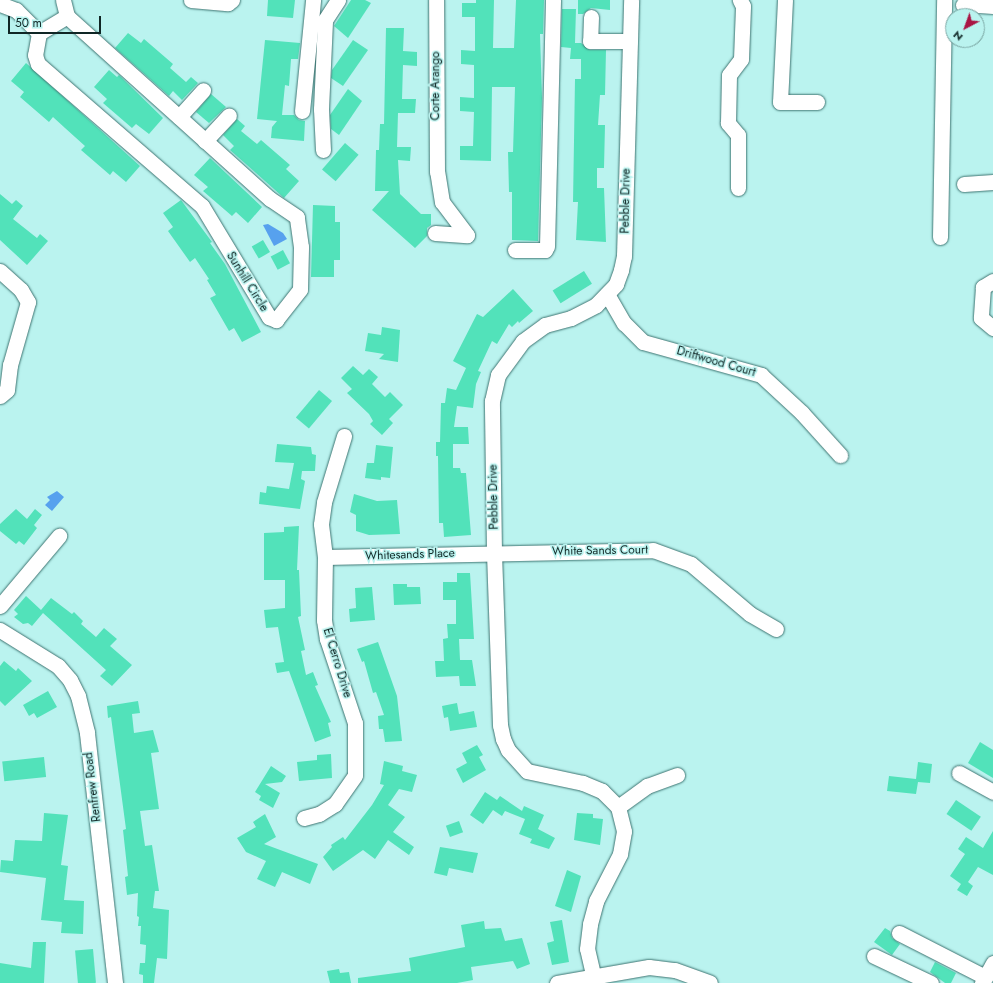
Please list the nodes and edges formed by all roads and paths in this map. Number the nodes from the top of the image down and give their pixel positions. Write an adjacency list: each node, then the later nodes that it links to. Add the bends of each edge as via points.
1 (63, 0): 15 (street)
2 (191, 0): 3 (street, via 228,3)
3 (232, 0)
4 (313, 0): 21 (street)
5 (338, 0): 25 (street, via 325,20 321,109)
6 (436, 0): 29 (street, Corte Arango, via 437,172 442,202 467,235)
7 (553, 0): 31 (street, via 547,246 545,250)
8 (630, 0): 18 (street, Pebble Drive)
9 (740, 0): 28 (street, via 743,6 741,59 729,75 728,123 738,135)
10 (785, 0): 20 (street, via 780,102)
11 (944, 0): 30 (street)
12 (0, 4): 17 (street, via 16,10)
13 (984, 4): 14 (street)
14 (963, 5)
15 (67, 16): 17 (street); 23 (street, Sunhill Circle)
16 (591, 17): 18 (street, via 590,41)
17 (39, 33): 24 (street, Sunhill Circle, via 35,55 38,64 202,206 269,317 276,320 300,289 301,247 297,217 270,199)
18 (630, 41): 34 (street, Pebble Drive, via 624,256 616,284)
19 (203, 90): 23 (street)
20 (817, 102)
21 (302, 111)
22 (229, 115): 24 (street)
23 (178, 117): 24 (street, Sunhill Circle)
24 (205, 141)
25 (323, 150)
26 (993, 182): 27 (street)
27 (964, 184)
28 (738, 188)
29 (435, 233)
30 (940, 237)
31 (516, 250)
32 (0, 271): 36 (street, via 21,290 28,302 10,365 7,390)
33 (993, 281): 35 (street, via 983,287 981,318)
34 (607, 294): 38 (street, Driftwood Court, via 624,323 643,342 761,375 802,413); 40 (street, Pebble Drive, via 596,305 583,312 545,325 534,332 514,351 498,375 492,401)
35 (993, 328)
36 (0, 396)
37 (344, 436): 41 (street, El Cerro Drive, via 324,502 321,524)
38 (840, 455)
39 (59, 536): 42 (street)
40 (494, 552): 41 (street, Whitesands Place); 43 (street, White Sands Court, via 653,550 691,564 750,614); 48 (street, Pebble Drive, via 500,725 508,750 527,771 583,783 602,791)
41 (325, 557): 49 (street, El Cerro Drive, via 324,620 327,639 355,723 355,775 335,804 319,814)
42 (0, 606)
43 (776, 628)
44 (2, 633): 55 (street, Renfrew Road, via 58,666 70,680 78,696 87,733)
45 (958, 773): 47 (street)
46 (677, 775): 48 (street, via 647,786)
47 (993, 792)
48 (618, 807): 53 (street, via 624,832 620,854 596,901 590,924 587,949)
49 (304, 818)
50 (899, 933): 54 (street)
51 (874, 956): 58 (street)
52 (993, 963): 54 (street)
53 (594, 979): 56 (street); 57 (street, via 649,967 675,970)
54 (983, 980)
55 (115, 983)
56 (557, 983)
57 (710, 983)
58 (931, 983)

